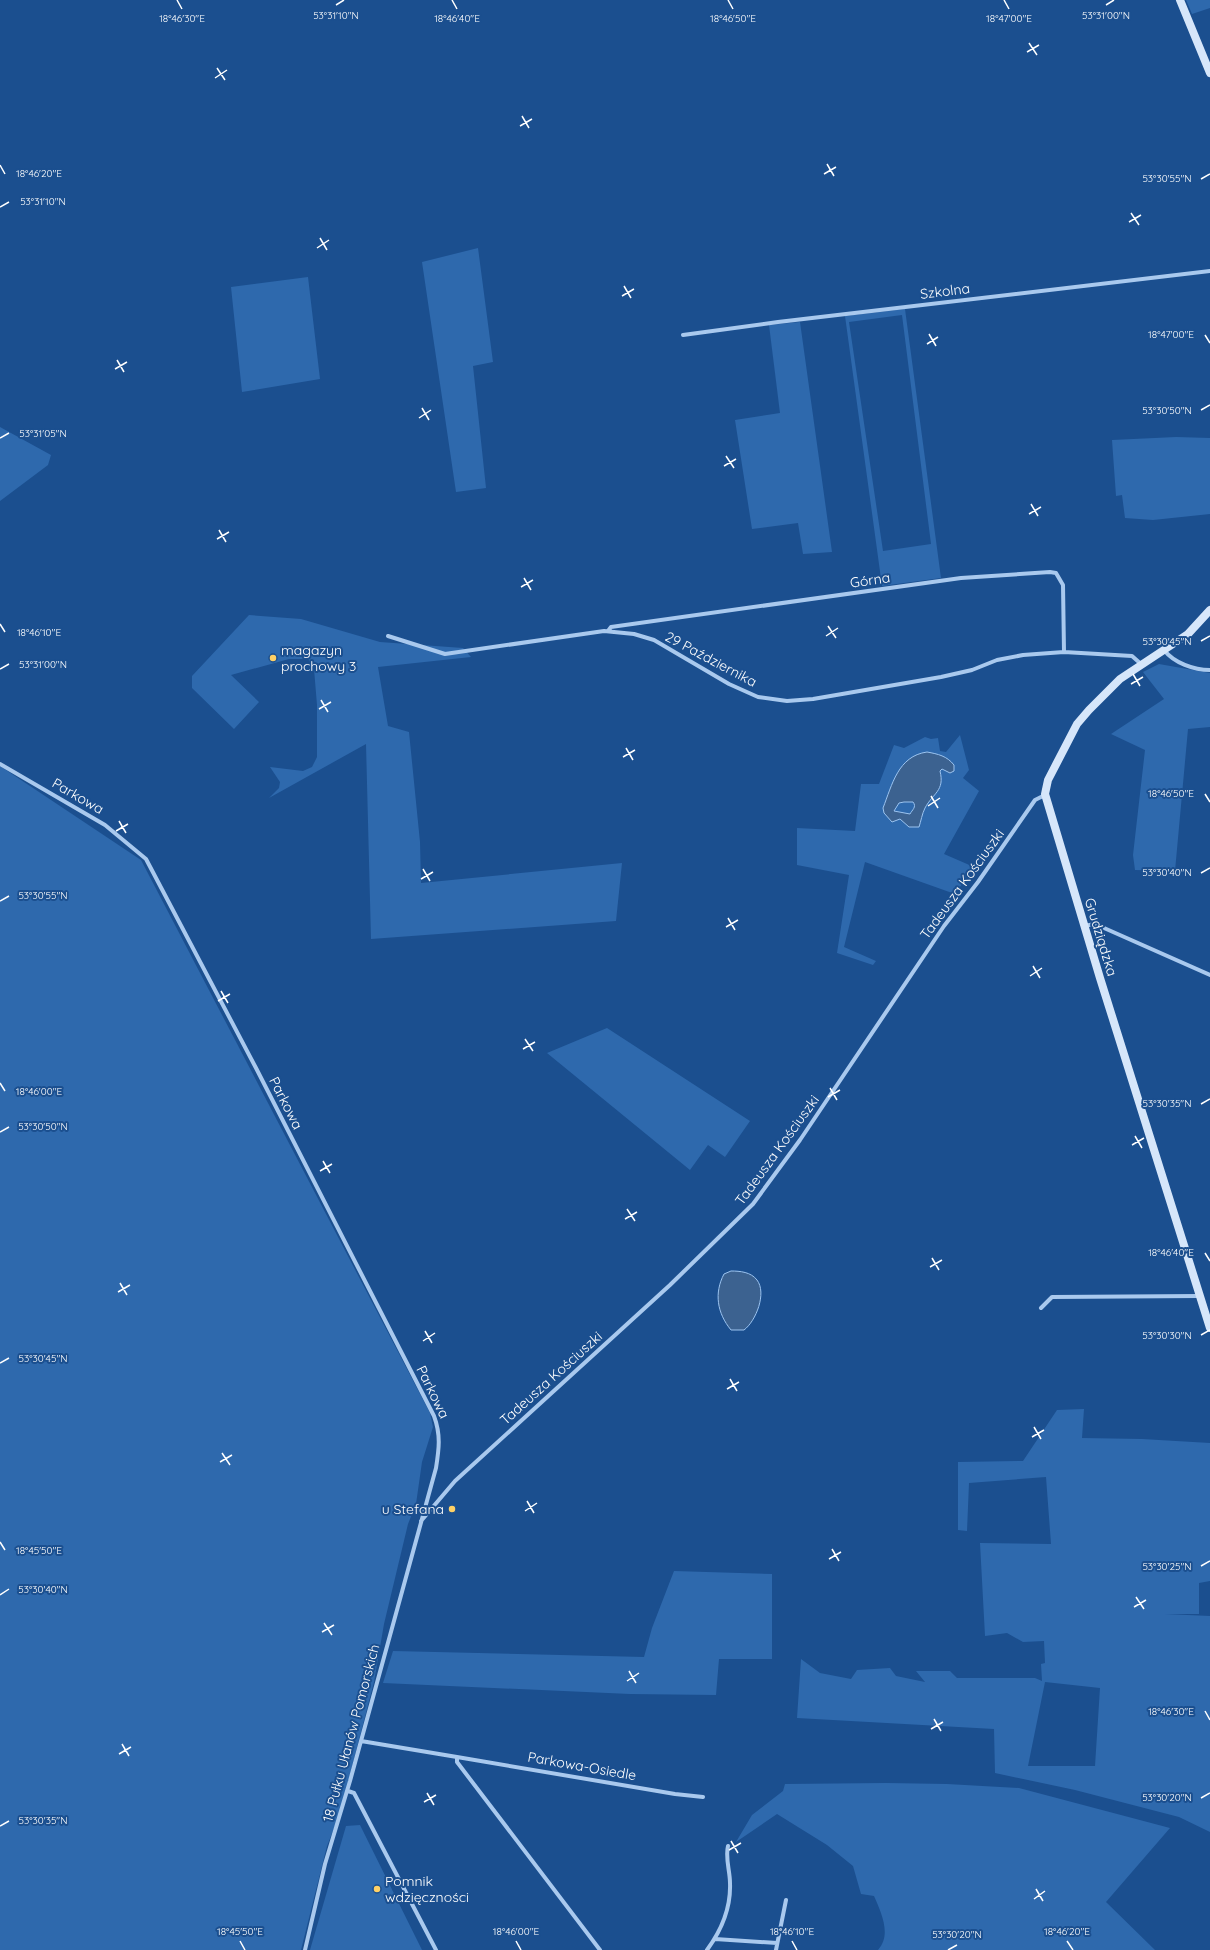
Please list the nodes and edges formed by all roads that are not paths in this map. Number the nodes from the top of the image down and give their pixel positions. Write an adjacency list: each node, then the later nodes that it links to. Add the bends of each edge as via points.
1 (1180, 0): 2 (street)
2 (1210, 73)
3 (1210, 271): 4 (street, Szkolna)
4 (683, 335)
5 (1210, 610): 8 (street, via 1188,634)
6 (608, 631): 7 (street, 29 Października, via 445,654); 9 (street, 29 Października, via 634,634 654,640 729,684 758,697 787,701 828,697 942,677 1023,655); 9 (street, Górna, via 611,627 640,622 961,578 1050,572 1056,573 1064,585)
7 (388, 636)
8 (1164, 650): 10 (street); 11 (street, via 1168,656 1180,663)
9 (1064, 652): 10 (street, 29 Października, via 1132,656)
10 (1141, 664): 13 (street, via 1101,696 1077,724 1048,780)
11 (1210, 670)
12 (0, 764): 19 (street, Parkowa, via 105,825 146,859 434,1416 439,1430 440,1448)
13 (1045, 794): 14 (street, Grudziądzka); 19 (street, Tadeusza Kościuszki, via 1035,800 944,926 800,1140 753,1204 670,1285 455,1482)
14 (1084, 926): 15 (street, via 1095,924); 16 (street, Grudziądzka)
15 (1210, 975)
16 (1200, 1296): 17 (street, via 1052,1297); 18 (street, Grudziądzka)
17 (1041, 1308)
18 (1210, 1328)
19 (420, 1523): 20 (street, 18 Pułku Ułanów Pomorskich)
20 (361, 1741): 21 (street, Parkowa-Osiedle); 22 (street, 18 Pułku Ułanów Pomorskich)
21 (457, 1757): 23 (street, Parkowa-Osiedle, via 675,1794); 30 (street, via 457,1762)
22 (348, 1791): 28 (street, 18 Pułku Ułanów Pomorskich, via 325,1864); 29 (street, via 354,1794)
23 (703, 1796)
24 (728, 1846): 26 (street, via 729,1898)
25 (786, 1900): 27 (street)
26 (715, 1938): 27 (street); 31 (street)
27 (777, 1943): 32 (street)
28 (305, 1950)
29 (436, 1950)
30 (600, 1950)
31 (706, 1950)
32 (776, 1950)

